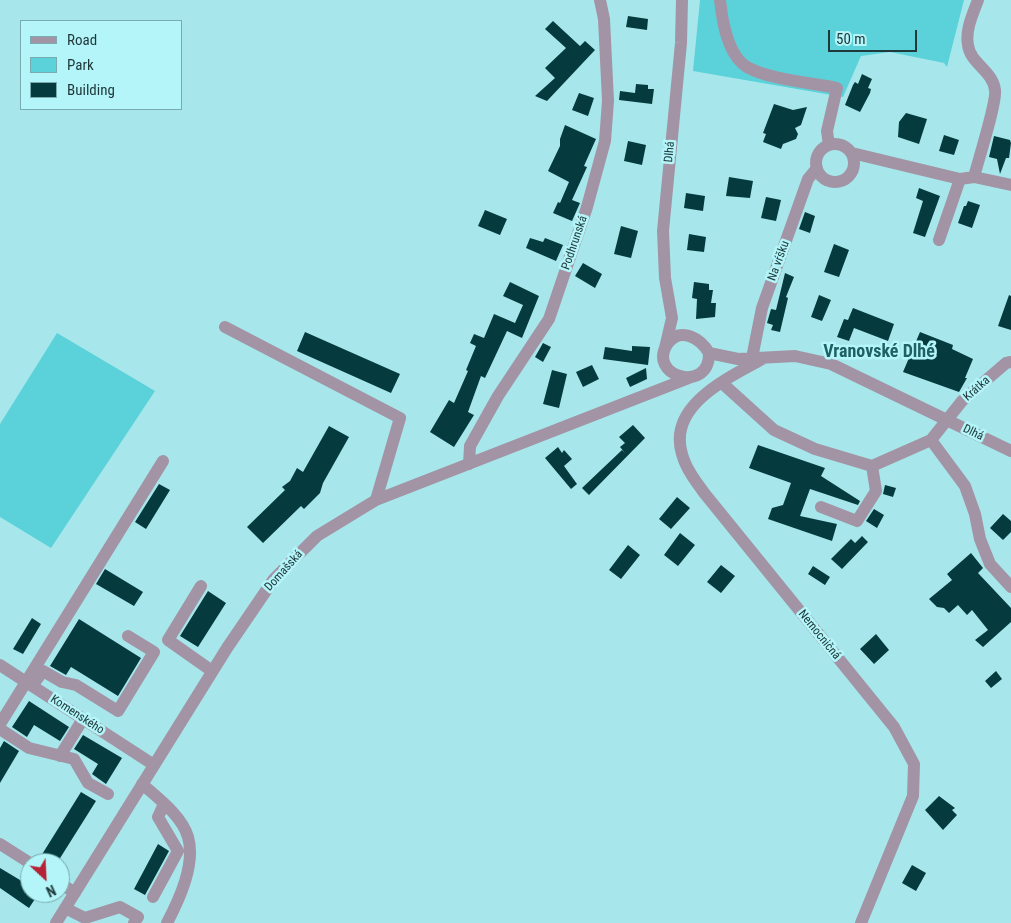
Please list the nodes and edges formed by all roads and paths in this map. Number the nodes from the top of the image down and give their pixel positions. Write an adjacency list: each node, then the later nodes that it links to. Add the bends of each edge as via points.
1 (600, 0): 30 (street, Podhrunská, via 608,101 605,141 587,207 549,319 498,396 470,446)
2 (682, 0): 12 (street, Dlhá, via 681,43 663,231)
3 (720, 0): 5 (street, via 734,53 745,66 783,78 838,88 827,131)
4 (978, 0): 8 (street, via 968,31 968,46 990,74 996,91)
5 (829, 145): 6 (street, via 844,146); 7 (street, via 818,155)
6 (852, 153): 7 (street, via 854,167 846,178 826,179); 9 (street)
7 (817, 168): 17 (street, Na vŕšku, via 808,179 762,308)
8 (974, 177): 9 (street); 10 (street)
9 (960, 179): 11 (street)
10 (1011, 185)
11 (939, 240)
12 (672, 318): 14 (street); 15 (street)
13 (225, 327): 32 (street, via 400,418)
14 (693, 336): 15 (street, via 676,336); 16 (street)
15 (665, 348): 20 (street)
16 (709, 353): 18 (street); 21 (street)
17 (758, 358): 18 (street, Dlhá); 22 (street, Nemocničná); 26 (street, Dlhá, via 795,356 831,364)
18 (738, 359): 21 (street); 22 (street, via 742,366)
19 (1011, 362): 26 (street, Krátka, via 962,401)
20 (667, 369): 23 (street, via 675,375); 25 (street)
21 (703, 371): 23 (street)
22 (734, 375): 24 (street, Nemocničná)
23 (689, 378): 25 (street, Domašská)
24 (726, 387): 31 (street, via 774,430 815,449); 57 (street, Nemocničná, via 708,392 690,408 681,431 682,453 692,475 894,727 914,764 913,796)
25 (657, 388): 30 (street, Domašská)
26 (947, 420): 27 (street); 28 (street, Dlhá)
27 (932, 440): 31 (street); 35 (street, via 965,486 990,564)
28 (1011, 451)
29 (163, 462): 39 (street)
30 (469, 464): 32 (street, Domašská)
31 (872, 466): 33 (street, via 876,491 857,521)
32 (376, 500): 38 (street, Domašská, via 317,536 274,579)
33 (821, 507)
34 (201, 586): 38 (street, via 168,640)
35 (1011, 587)
36 (128, 636): 39 (street, via 154,652 118,711 76,685 62,682 43,671)
37 (0, 665): 39 (street, Komenského)
38 (212, 671): 44 (street, Domašská)
39 (29, 683): 40 (street, Komenského); 41 (street)
40 (83, 719): 43 (street); 44 (street, Komenského)
41 (0, 724)
42 (0, 730): 43 (street, via 29,748)
43 (60, 756): 46 (street, via 74,759 88,783)
44 (154, 765): 45 (street, Domašská)
45 (142, 784): 47 (street); 51 (street, Domašská)
46 (108, 794)
47 (164, 804): 52 (street, via 158,817 178,851); 56 (street, via 176,816 188,837 190,860 178,904)
48 (0, 844): 49 (street)
49 (20, 857)
50 (70, 890): 51 (street)
51 (75, 893): 53 (street, Domašská)
52 (153, 897)
53 (65, 908): 54 (street, Domašská); 55 (street, via 85,918 120,906 138,917)
54 (56, 923)
55 (134, 923)
56 (167, 923)
57 (861, 923)

